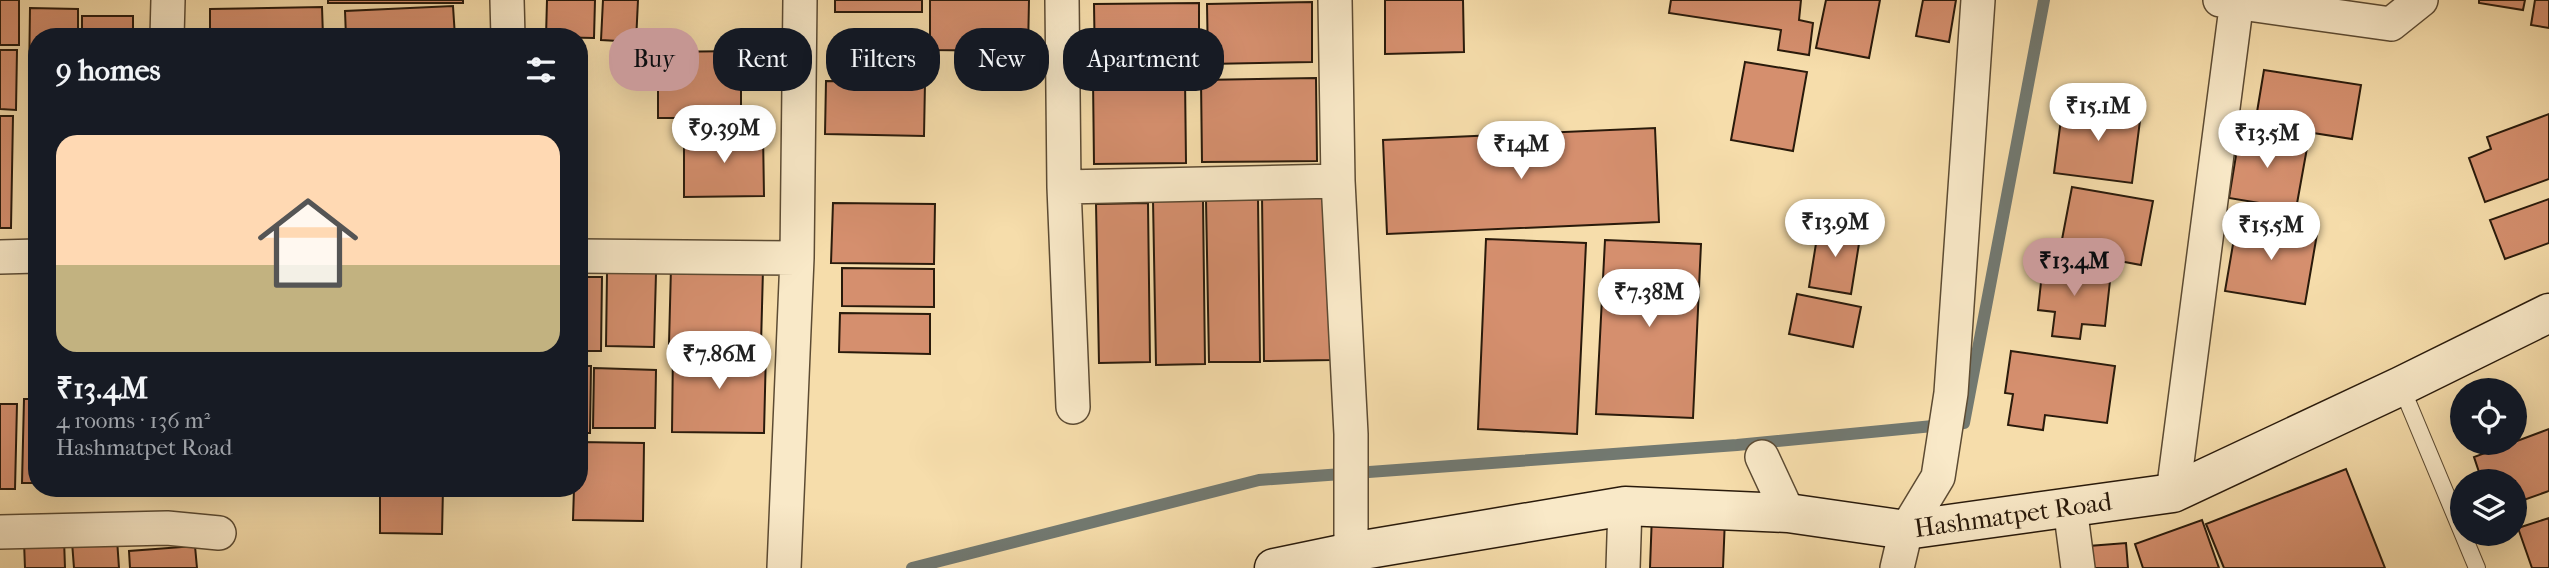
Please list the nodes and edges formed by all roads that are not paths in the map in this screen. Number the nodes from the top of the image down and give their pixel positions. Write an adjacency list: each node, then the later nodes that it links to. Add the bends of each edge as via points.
1 (168, 0): 9 (street)
2 (507, 0): 10 (street)
3 (800, 0): 16 (street)
4 (1062, 0): 12 (street)
5 (1335, 0): 11 (street)
6 (1978, 0): 25 (street, via 1951,393 1938,477)
7 (2421, 0): 8 (street, via 2391,24)
8 (2231, 1): 21 (street)
9 (167, 28)
10 (508, 28)
11 (1338, 181): 12 (street); 29 (street, via 1351,434)
12 (1064, 187): 19 (street)
13 (28, 256): 15 (street)
14 (588, 256): 16 (street)
15 (0, 257)
16 (797, 258): 28 (street)
17 (2549, 313): 18 (main road, Hashmatpet Road)
18 (2401, 386): 21 (main road, Hashmatpet Road); 34 (lane)
19 (1073, 407)
20 (1762, 457): 24 (street)
21 (2173, 493): 23 (main road, Hashmatpet Road)
22 (1625, 506): 24 (main road, Hashmatpet Road); 29 (main road, Hashmatpet Road); 31 (street)
23 (2070, 507): 25 (main road, Hashmatpet Road); 33 (street)
24 (1788, 513): 25 (main road, Hashmatpet Road)
25 (1906, 530): 32 (street)
26 (0, 532): 27 (street, via 167,528)
27 (219, 533)
28 (785, 553)
29 (1351, 560): 30 (main road, Hashmatpet Road)
30 (1274, 568)
31 (1623, 568)
32 (1897, 568)
33 (2078, 568)
34 (2477, 568)

